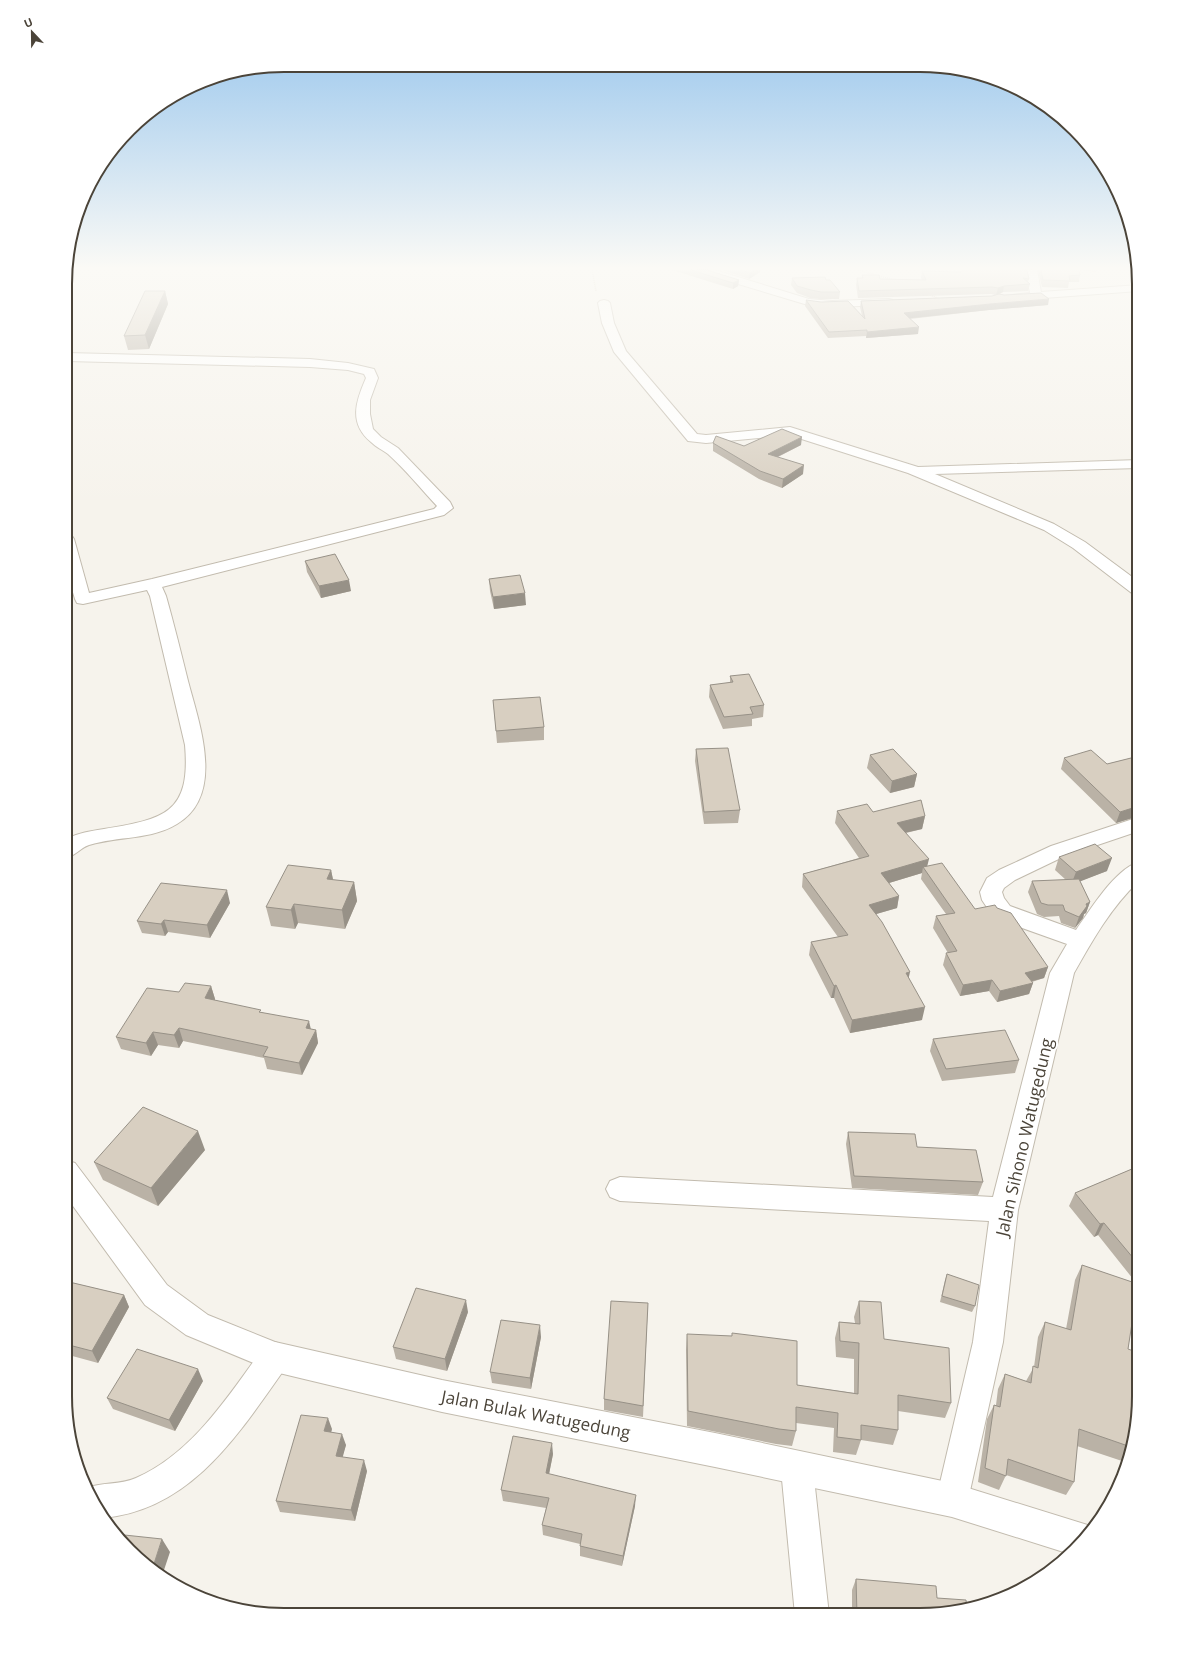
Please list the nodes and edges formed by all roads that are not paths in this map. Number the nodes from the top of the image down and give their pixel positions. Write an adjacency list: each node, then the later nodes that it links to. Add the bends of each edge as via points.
1 (619, 348): 4 (street, via 693,438 790,431)
2 (72, 357): 6 (street, via 310,363 370,372 372,378 363,400 366,430 393,452 445,505 432,514)
3 (1132, 464): 4 (street)
4 (913, 470): 7 (street, via 1049,527 1079,545)
5 (72, 560): 6 (street, via 83,599)
6 (152, 584): 9 (street, via 158,596 196,745 196,780 180,813 170,820 77,842)
7 (1132, 585)
8 (1132, 826): 11 (street, via 1058,851 1007,875 995,883 991,892 993,900 1002,912)
9 (72, 846)
10 (1132, 875): 11 (street, Jalan Sihono Watugedung, via 1117,889)
11 (1082, 940): 14 (street, Jalan Sihono Watugedung, via 1062,973)
12 (72, 1181): 15 (street, Jalan Bulak Watugedung, via 156,1295 197,1325)
13 (620, 1189): 14 (street)
14 (1004, 1210): 17 (street, Jalan Sihono Watugedung, via 988,1342)
15 (275, 1357): 16 (street, Jalan Bulak Watugedung, via 442,1396 715,1450); 18 (street, via 216,1438 185,1469 144,1492 117,1500)
16 (797, 1469): 17 (street, Jalan Bulak Watugedung); 20 (street)
17 (952, 1500): 19 (street, Jalan Bulak Watugedung)
18 (100, 1502)
19 (1077, 1538)
20 (811, 1608)

